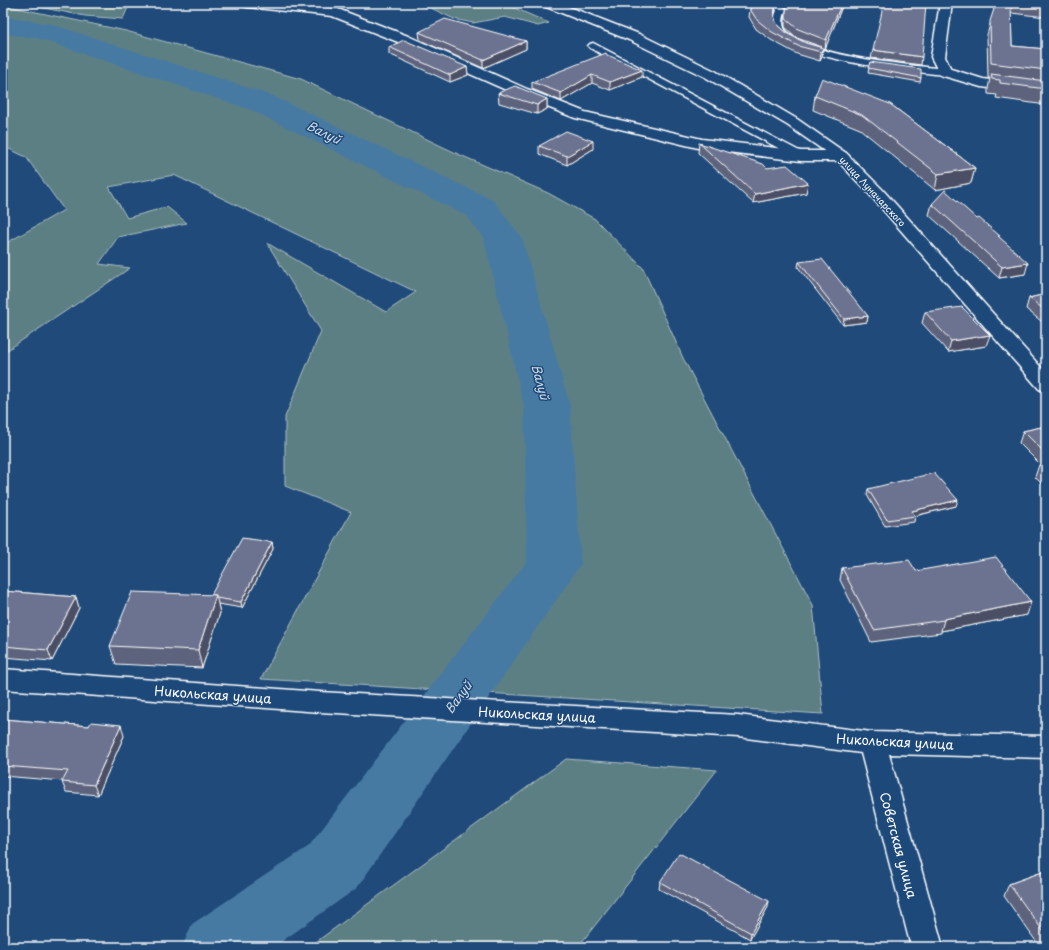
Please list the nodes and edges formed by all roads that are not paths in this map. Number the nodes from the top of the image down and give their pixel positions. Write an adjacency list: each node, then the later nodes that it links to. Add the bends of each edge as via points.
1 (247, 3): 8 (main road, via 334,12 580,115 702,144)
2 (548, 3): 9 (main road, улица Луначарского, via 634,38 710,74 792,122)
3 (772, 3): 6 (lane, via 782,9 778,22 781,31 798,44 864,61)
4 (946, 3): 6 (main road, via 938,57)
5 (593, 46): 8 (lane)
6 (945, 72): 7 (main road, via 981,83)
7 (1046, 91)
8 (801, 156): 9 (main road)
9 (841, 156): 10 (main road, улица Луначарского, via 876,192)
10 (1046, 385)
11 (3, 679): 12 (main road, Никольская улица, via 320,702 738,726)
12 (872, 743): 13 (main road, Никольская улица); 14 (main road, Советская улица)
13 (1046, 746)
14 (927, 947)

